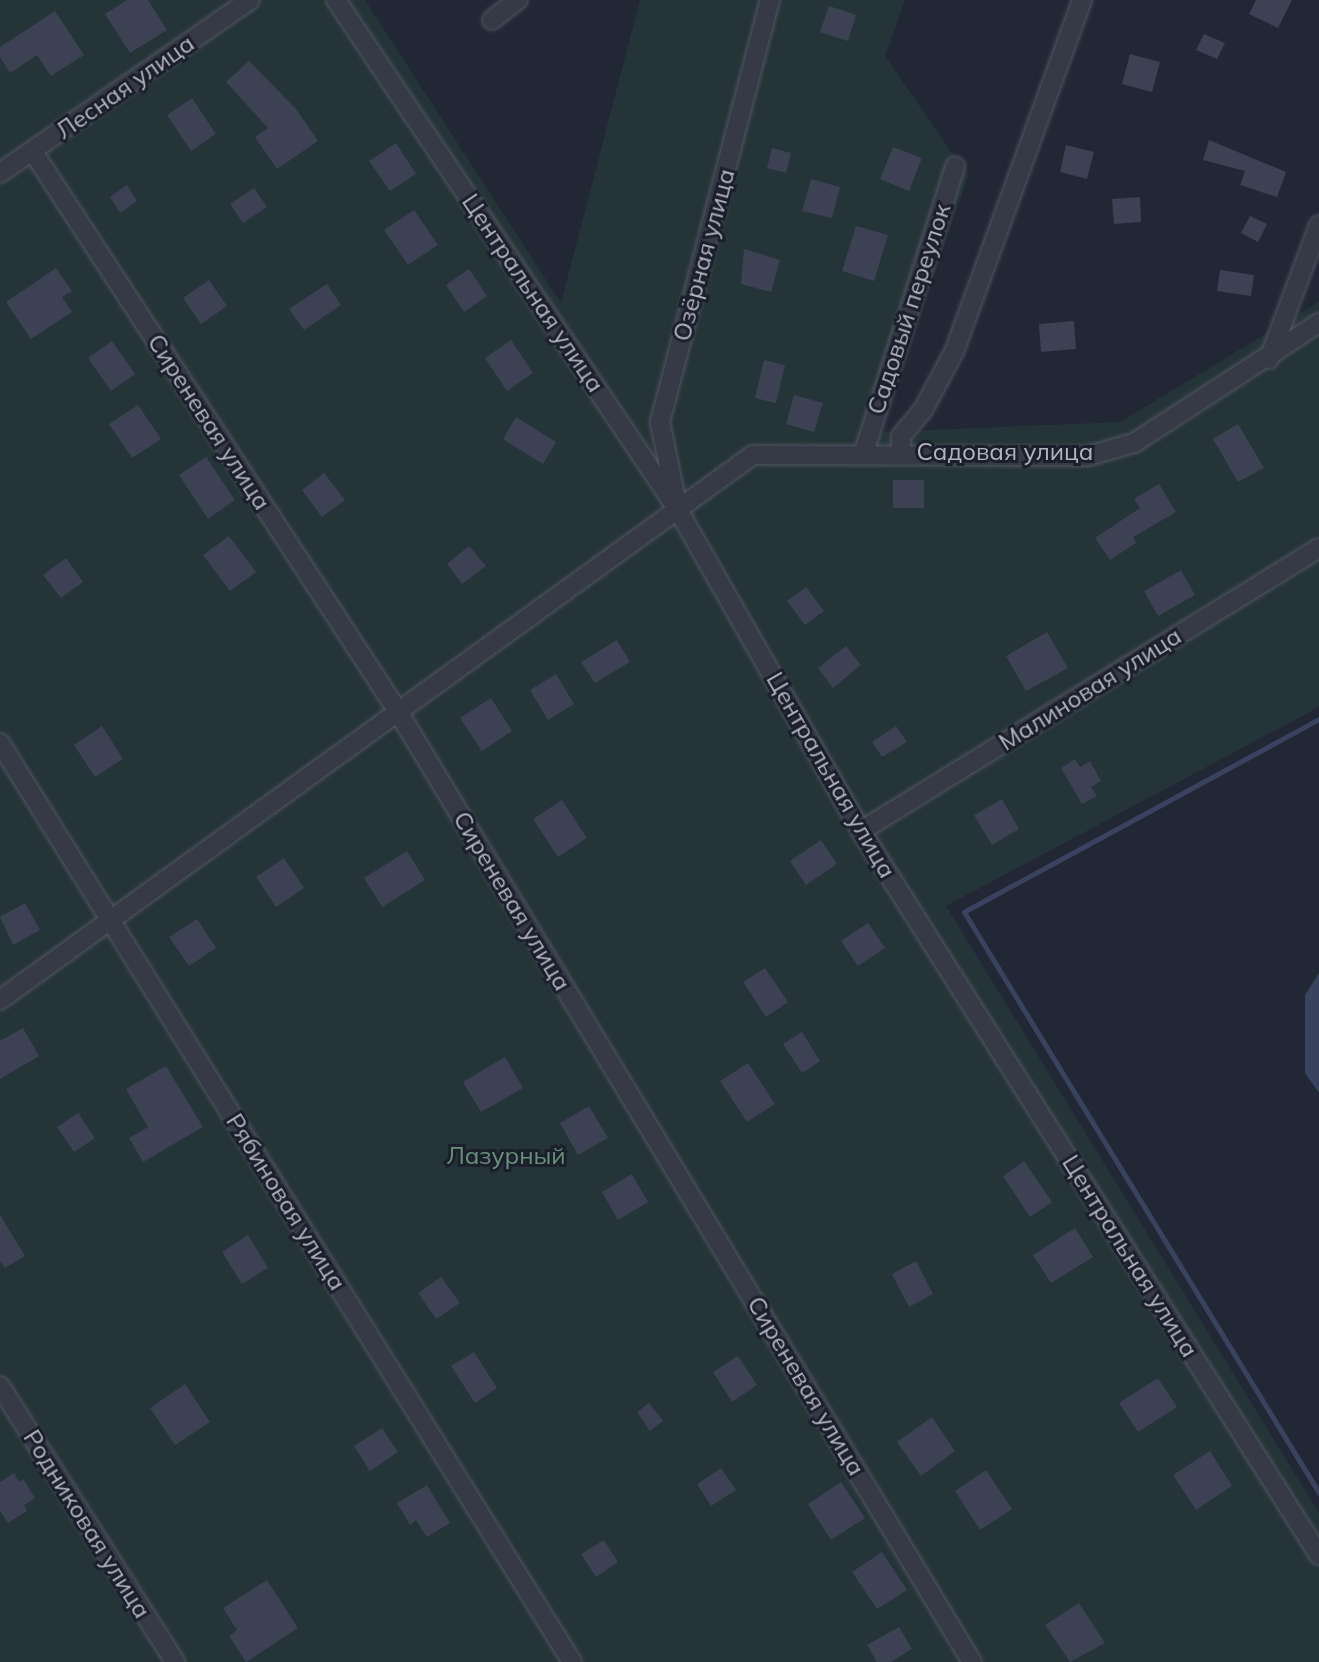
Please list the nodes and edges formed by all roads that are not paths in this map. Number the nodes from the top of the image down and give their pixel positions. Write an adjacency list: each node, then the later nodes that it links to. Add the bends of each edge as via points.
1 (250, 0): 7 (street, Лесная улица)
2 (336, 0): 15 (street, Центральная улица)
3 (518, 0): 6 (street)
4 (770, 0): 15 (street, Озёрная улица, via 660,422)
5 (1082, 0): 14 (street, via 954,352 923,410 901,436)
6 (492, 20)
7 (33, 152): 9 (street, Лесная улица); 17 (street, Сиреневая улица)
8 (955, 166): 13 (street, Садовый переулок)
9 (0, 173)
10 (1319, 225): 12 (street)
11 (1319, 323): 12 (street, Садовая улица)
12 (1269, 359): 14 (street, Садовая улица, via 1134,443 1088,456)
13 (864, 452): 14 (street, Садовая улица); 15 (street, Садовая улица, via 753,455)
14 (901, 453)
15 (678, 510): 17 (street, Садовая улица); 19 (street, Центральная улица)
16 (1319, 548): 19 (street, Малиновая улица)
17 (397, 710): 20 (street, Садовая улица); 26 (street, Сиреневая улица)
18 (0, 743): 20 (street, Рябиновая улица)
19 (861, 831): 23 (street, Центральная улица)
20 (112, 922): 21 (street, Садовая улица); 25 (street, Рябиновая улица)
21 (0, 1000)
22 (0, 1386): 24 (street, Родниковая улица)
23 (1319, 1555)
24 (174, 1662)
25 (572, 1662)
26 (972, 1662)

